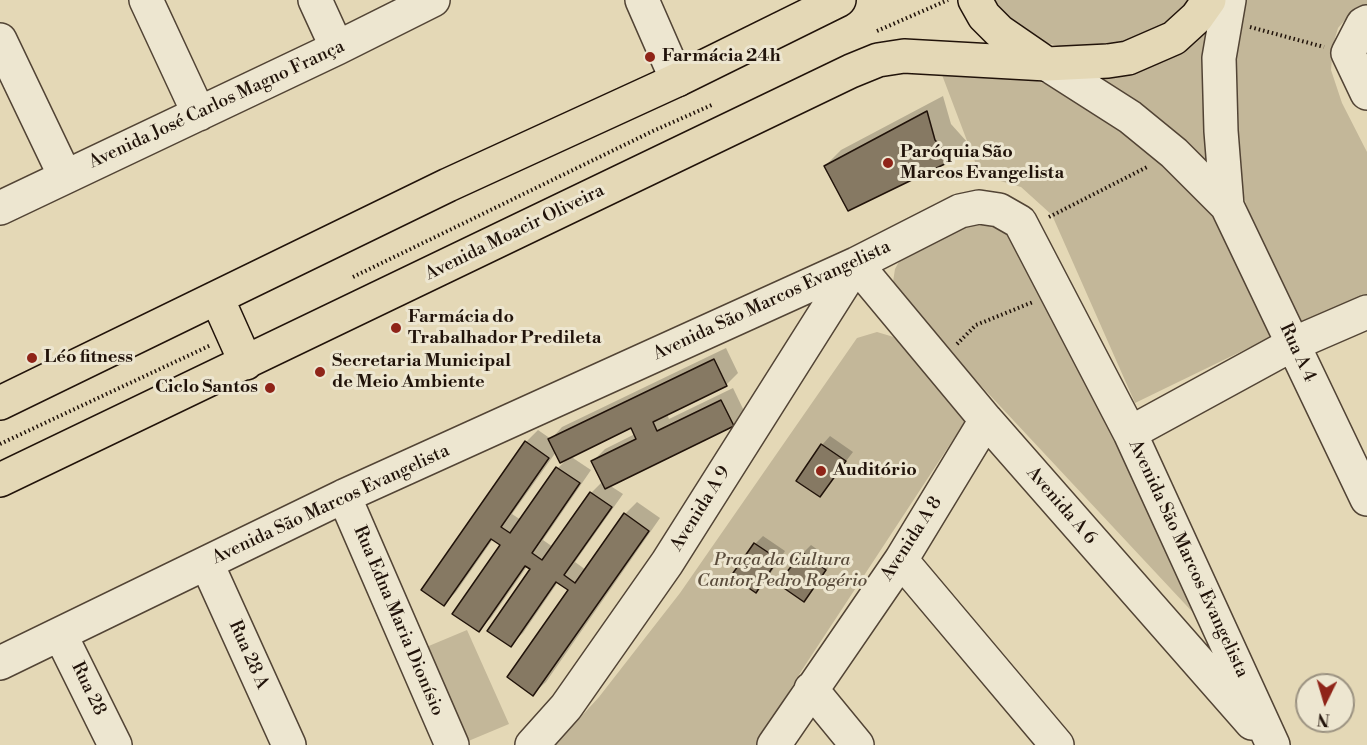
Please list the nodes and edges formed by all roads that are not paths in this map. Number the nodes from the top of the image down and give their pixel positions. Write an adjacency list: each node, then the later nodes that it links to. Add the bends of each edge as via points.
1 (146, 0): 14 (street)
2 (315, 0): 10 (street)
3 (433, 0): 10 (street, Avenida José Carlos Magno França)
4 (642, 0): 12 (street)
5 (839, 0): 12 (main road)
6 (975, 0): 11 (main road, via 999,31)
7 (1221, 7): 11 (main road, Avenida Moacir Oliveira, via 1197,16 1174,38 1138,54 1108,61); 16 (street, Rua A 4, via 1221,131)
8 (1367, 22): 13 (street, via 1348,54)
9 (0, 40): 15 (street)
10 (337, 48): 14 (street, Avenida José Carlos Magno França)
11 (1047, 64): 16 (street, Rua A 4, via 1130,117 1174,153); 22 (main road, Avenida Moacir Oliveira, via 904,56 878,60)
12 (677, 80): 19 (main road, via 448,185)
13 (1367, 93)
14 (199, 114): 15 (street, Avenida José Carlos Magno França)
15 (65, 176): 17 (street, Avenida José Carlos Magno França)
16 (1227, 206): 21 (street, Rua A 4)
17 (0, 208)
18 (856, 264): 24 (street, Avenida A 6); 25 (street, Avenida São Marcos Evangelista, via 960,210 999,210 1020,222); 27 (street, Avenida São Marcos Evangelista); 37 (street, Avenida A 9, via 667,563 566,707)
19 (217, 298): 22 (main road); 23 (main road)
20 (1367, 312): 21 (street)
21 (1293, 344): 25 (street); 28 (street, Rua A 4)
22 (246, 363): 26 (main road, Avenida Moacir Oliveira)
23 (0, 403)
24 (986, 420): 29 (street, Avenida A 8); 41 (street, Avenida A 6)
25 (1130, 433): 41 (street, Avenida São Marcos Evangelista)
26 (0, 480)
27 (344, 496): 30 (street, Avenida São Marcos Evangelista); 36 (street, Rua Edna Maria Dionísio)
28 (1367, 499)
29 (901, 560): 33 (street, Avenida A 8); 40 (street)
30 (207, 564): 31 (street, Avenida São Marcos Evangelista); 35 (street, Rua 28 A)
31 (60, 633): 32 (street, Avenida São Marcos Evangelista); 34 (street, Rua 28)
32 (0, 663)
33 (812, 689): 38 (street, Avenida A 8); 39 (street)
34 (115, 745)
35 (289, 745)
36 (452, 745)
37 (532, 745)
38 (774, 745)
39 (857, 745)
40 (1057, 745)
41 (1272, 745)

